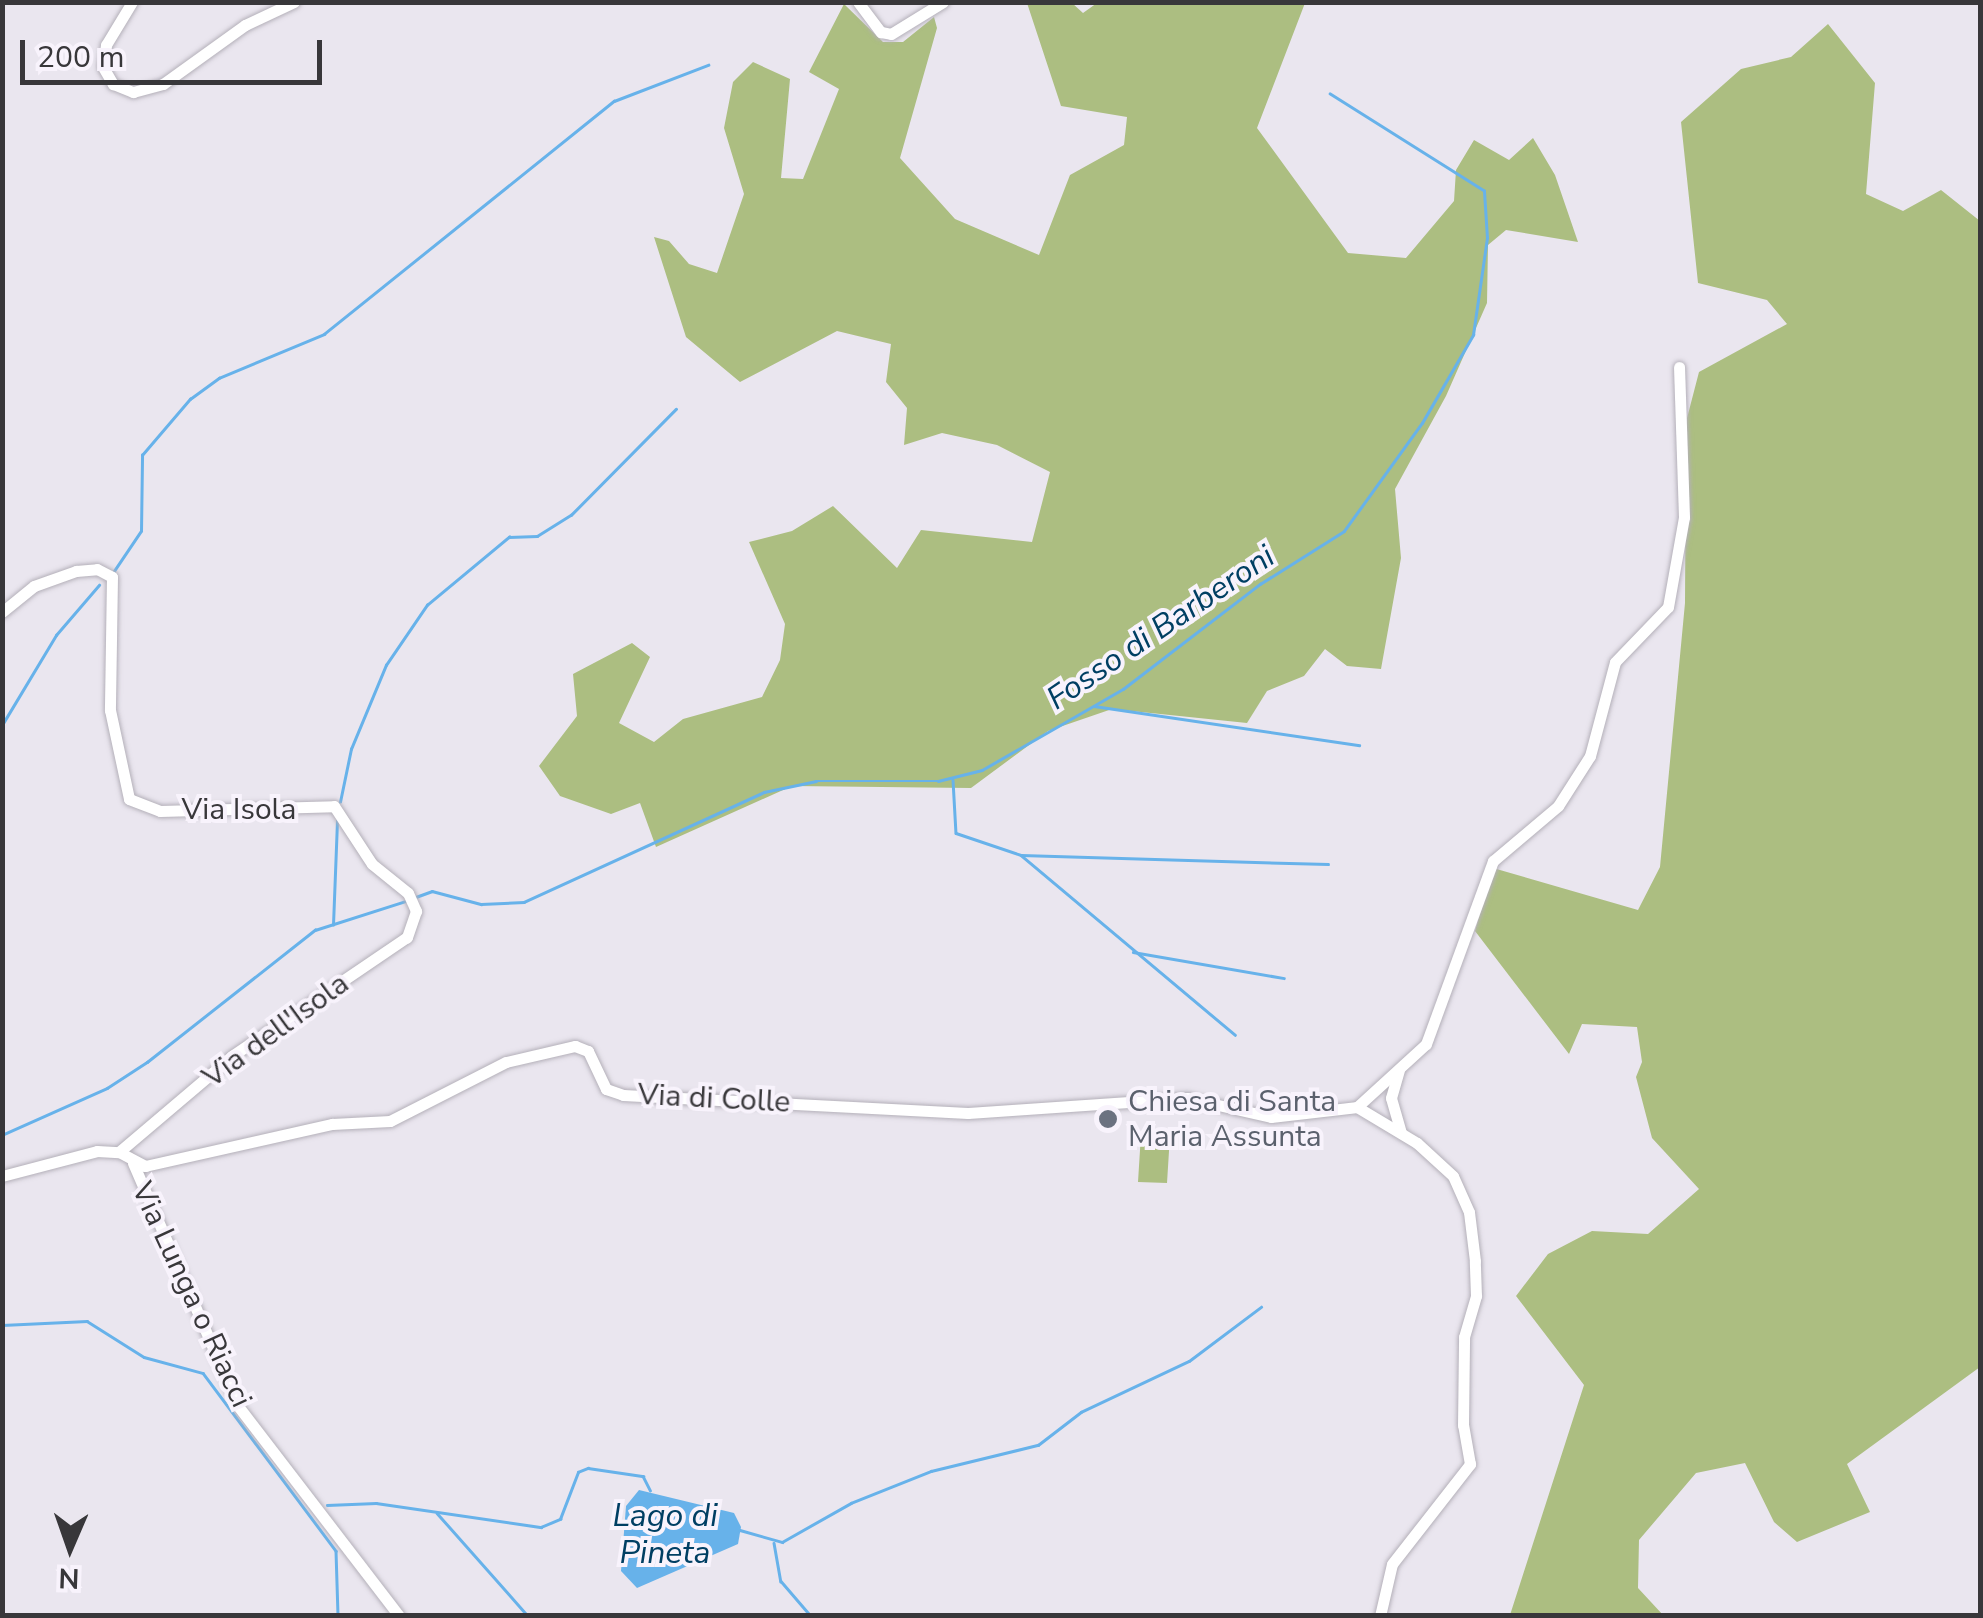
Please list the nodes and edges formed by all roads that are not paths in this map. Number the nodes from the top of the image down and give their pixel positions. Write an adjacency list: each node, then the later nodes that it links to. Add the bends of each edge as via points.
1 (132, 2): 2 (street, via 106,46 104,67 113,84 133,92 164,84 246,25)
2 (294, 2)
3 (858, 2): 4 (street, via 881,32 891,34)
4 (943, 2)
5 (1680, 367): 8 (street, via 1684,517 1668,607 1615,662 1590,756 1558,806 1493,861 1426,1044)
6 (2, 612): 7 (street, Via Isola, via 34,586 76,571 97,569 112,577 110,710 129,799 160,811 334,806 372,864)
7 (412, 900): 11 (street, Via dell'Isola, via 407,936 232,1056)
8 (1400, 1068): 9 (street); 10 (street, via 1391,1098)
9 (1357, 1108): 10 (street); 12 (street, Via di Colle, via 1263,1116 1187,1098 968,1113 623,1094 603,1086 588,1052 575,1046 506,1062 390,1121 332,1124 150,1166)
10 (1400, 1133): 15 (street, via 1453,1176 1470,1212 1476,1296 1464,1337 1463,1425 1470,1464 1392,1564)
11 (118, 1152): 12 (street); 13 (street, via 98,1151)
12 (134, 1163): 14 (street, Via Lunga o Riacci, via 238,1406)
13 (2, 1176)
14 (399, 1616)
15 (1380, 1616)

